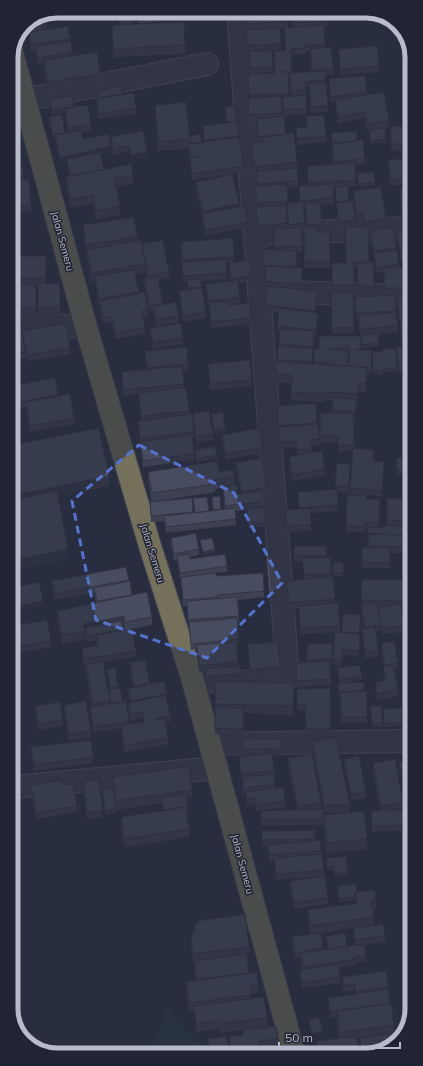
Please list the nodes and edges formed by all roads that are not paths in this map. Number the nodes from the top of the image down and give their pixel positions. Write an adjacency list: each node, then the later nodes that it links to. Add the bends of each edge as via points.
1 (239, 18): 6 (street)
2 (207, 64): 4 (street)
3 (18, 76): 4 (highway, Jalan Semeru)
4 (24, 100): 10 (highway, Jalan Semeru)
5 (405, 228): 6 (street)
6 (255, 234): 7 (street)
7 (259, 290): 8 (street); 11 (street, via 288,678 282,682)
8 (405, 296)
9 (18, 323): 10 (street)
10 (86, 327): 11 (highway, Jalan Semeru, via 150,546)
11 (193, 681): 13 (highway, Jalan Semeru)
12 (405, 741): 13 (street)
13 (211, 744): 14 (highway, Jalan Semeru)
14 (217, 768): 15 (street); 16 (highway, Jalan Semeru)
15 (18, 787)
16 (293, 1048)

